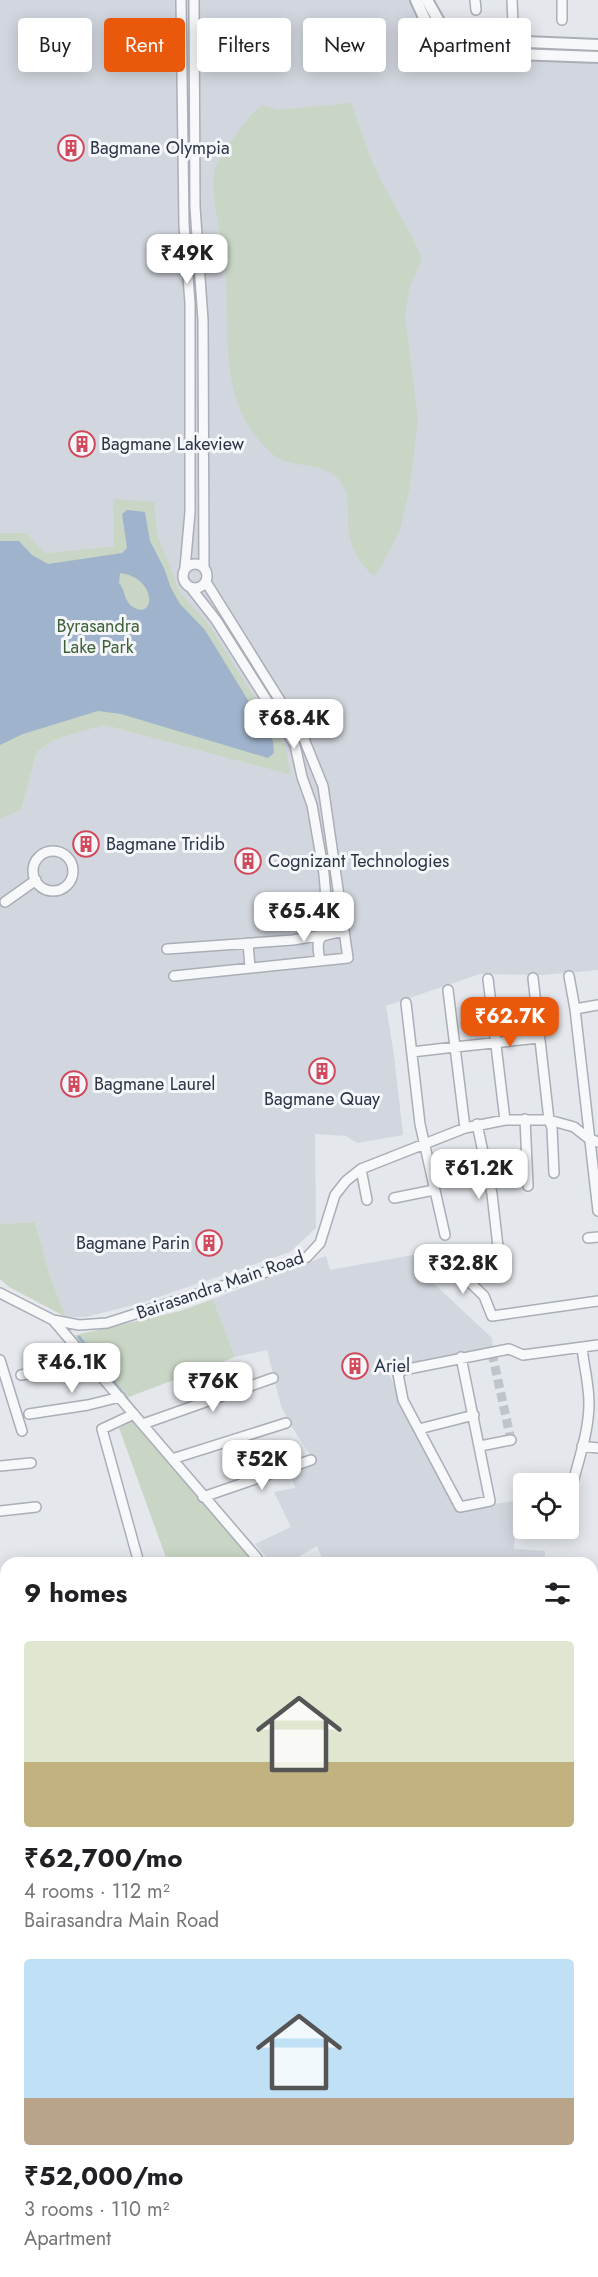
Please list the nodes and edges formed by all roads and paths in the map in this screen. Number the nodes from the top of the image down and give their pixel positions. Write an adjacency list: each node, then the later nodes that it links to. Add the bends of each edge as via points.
1 (181, 0): 10 (street, via 184,225 190,315 190,512)
2 (194, 0): 11 (street, via 195,207 203,320)
3 (512, 0): 6 (street)
4 (562, 0): 7 (street)
5 (423, 3): 8 (street, via 454,39); 9 (street, via 438,41 452,50)
6 (513, 18)
7 (562, 20)
8 (598, 45)
9 (598, 57)
10 (185, 568): 11 (street, via 192,564); 13 (street, via 183,580)
11 (204, 568): 12 (street)
12 (206, 582): 13 (street); 16 (street, via 304,739 323,786)
13 (191, 588): 17 (street, via 216,620 295,745 312,805 324,874 328,922)
14 (36, 880): 14 (street, via 51,891 65,887 73,874 69,859 57,851 42,854 33,867); 15 (street)
15 (5, 902)
16 (344, 932): 17 (street); 20 (street, via 348,958)
17 (323, 935): 18 (street); 20 (street, via 318,946)
18 (248, 943): 19 (street); 21 (street)
19 (167, 949)
20 (320, 961): 21 (street)
21 (250, 968): 22 (street)
22 (174, 976)
23 (569, 976): 29 (street)
24 (533, 978): 30 (street)
25 (488, 979): 31 (street)
26 (448, 990): 32 (street)
27 (406, 1003): 33 (street)
28 (598, 1005): 29 (street)
29 (574, 1009): 39 (street)
30 (540, 1038): 31 (street); 36 (street)
31 (496, 1043): 32 (street); 35 (street)
32 (455, 1047): 33 (street); 38 (street)
33 (412, 1052): 40 (street)
34 (525, 1119): 35 (street, Bairasandra Main Road); 36 (street, Bairasandra Main Road); 43 (street)
35 (505, 1120): 37 (street, Bairasandra Main Road)
36 (549, 1120): 39 (street, Bairasandra Main Road, via 574,1127); 42 (street)
37 (477, 1124): 38 (street, Bairasandra Main Road); 52 (street, via 492,1194)
38 (465, 1128): 40 (street, Bairasandra Main Road)
39 (593, 1140): 47 (street)
40 (424, 1143): 41 (street, Bairasandra Main Road); 44 (street)
41 (361, 1169): 46 (street); 55 (street, Bairasandra Main Road, via 334,1195 320,1243 307,1257 107,1323 80,1325)
42 (554, 1173)
43 (528, 1186)
44 (434, 1190): 45 (street); 48 (street)
45 (394, 1197)
46 (367, 1200)
47 (597, 1204)
48 (445, 1234)
49 (588, 1238): 50 (street)
50 (598, 1238)
51 (450, 1263): 54 (street, via 484,1296 492,1316)
52 (501, 1273)
53 (1, 1292): 55 (street, Bairasandra Main Road)
54 (598, 1301)
55 (53, 1320): 60 (street)
56 (598, 1345): 57 (street)
57 (582, 1348): 58 (street, via 523,1355 509,1349); 73 (street, via 589,1404)
58 (474, 1359): 66 (street); 69 (street, via 398,1374 403,1400)
59 (0, 1360): 70 (street)
60 (89, 1362): 61 (street); 63 (street)
61 (21, 1375)
62 (273, 1378): 68 (street)
63 (120, 1397): 64 (street); 65 (street)
64 (29, 1414)
65 (134, 1414): 68 (street); 83 (street, via 102,1429)
66 (474, 1415): 69 (street); 72 (street)
67 (286, 1423): 75 (street)
68 (143, 1424): 75 (street)
69 (420, 1429): 72 (street, via 460,1507 490,1501)
70 (22, 1431)
71 (511, 1440): 72 (street)
72 (480, 1446)
73 (582, 1446): 74 (street); 79 (street)
74 (598, 1448)
75 (172, 1459): 80 (street)
76 (311, 1460): 80 (street)
77 (31, 1463): 78 (street)
78 (0, 1467)
79 (575, 1473)
80 (203, 1497): 84 (street)
81 (36, 1507): 82 (street)
82 (0, 1511)
83 (137, 1557)
84 (256, 1557)

